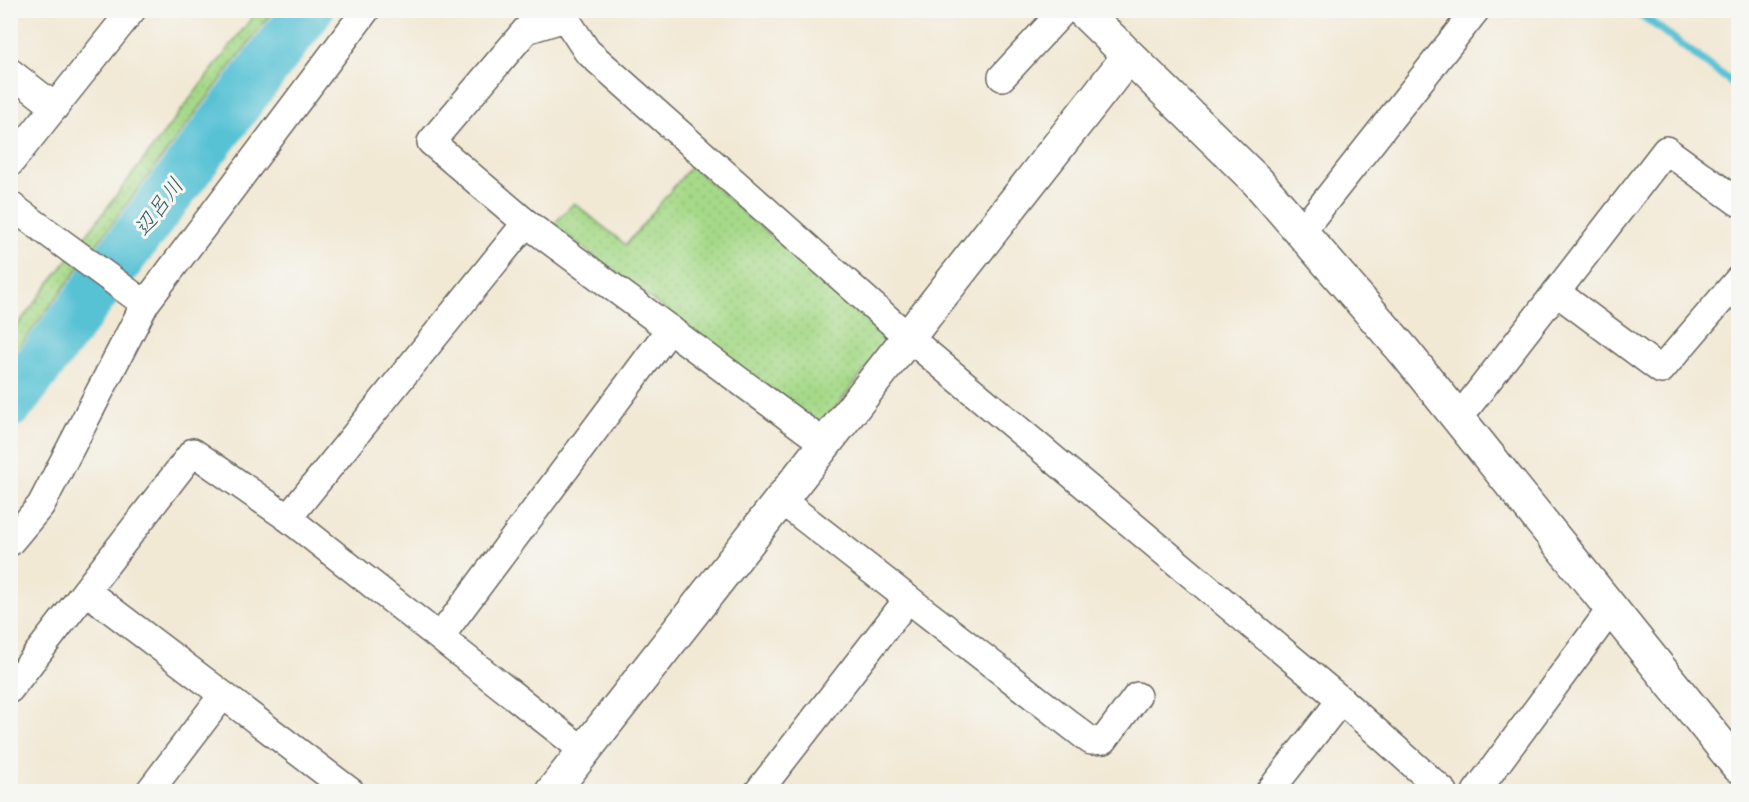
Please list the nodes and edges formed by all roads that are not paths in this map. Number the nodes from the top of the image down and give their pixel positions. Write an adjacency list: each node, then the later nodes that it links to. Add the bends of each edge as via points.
1 (132, 10): 10 (street)
2 (366, 10): 18 (street)
3 (1064, 10): 9 (street)
4 (1082, 10): 7 (street)
5 (1476, 10): 15 (street)
6 (562, 14): 14 (street, via 526,30 431,142); 20 (street, via 587,51)
7 (1128, 57): 15 (street, via 1258,182); 20 (street)
8 (10, 72): 10 (street)
9 (1002, 77)
10 (55, 106): 11 (street)
11 (10, 163)
12 (1738, 202): 17 (street, via 1666,150)
13 (10, 205): 18 (street)
14 (526, 223): 19 (street); 24 (street)
15 (1301, 232): 21 (street)
16 (1738, 280): 17 (street, via 1661,370)
17 (1556, 292): 21 (street)
18 (145, 304): 25 (street, via 42,505)
19 (670, 329): 22 (street); 29 (street)
20 (909, 337): 22 (street); 33 (street)
21 (1458, 419): 28 (street)
22 (825, 444): 23 (street)
23 (781, 500): 27 (street); 34 (street)
24 (288, 518): 26 (street, via 193,452); 29 (street)
25 (10, 543)
26 (86, 591): 30 (street); 31 (street)
27 (908, 599): 32 (street, via 1091,741 1104,740); 39 (street)
28 (1611, 609): 35 (street); 42 (street)
29 (440, 638): 34 (street)
30 (10, 688)
31 (222, 696): 36 (street); 37 (street)
32 (1137, 696)
33 (1341, 700): 40 (street); 41 (street)
34 (584, 751): 38 (street)
35 (1738, 766)
36 (149, 792)
37 (351, 792)
38 (552, 792)
39 (758, 792)
40 (1269, 792)
41 (1444, 792)
42 (1476, 792)

